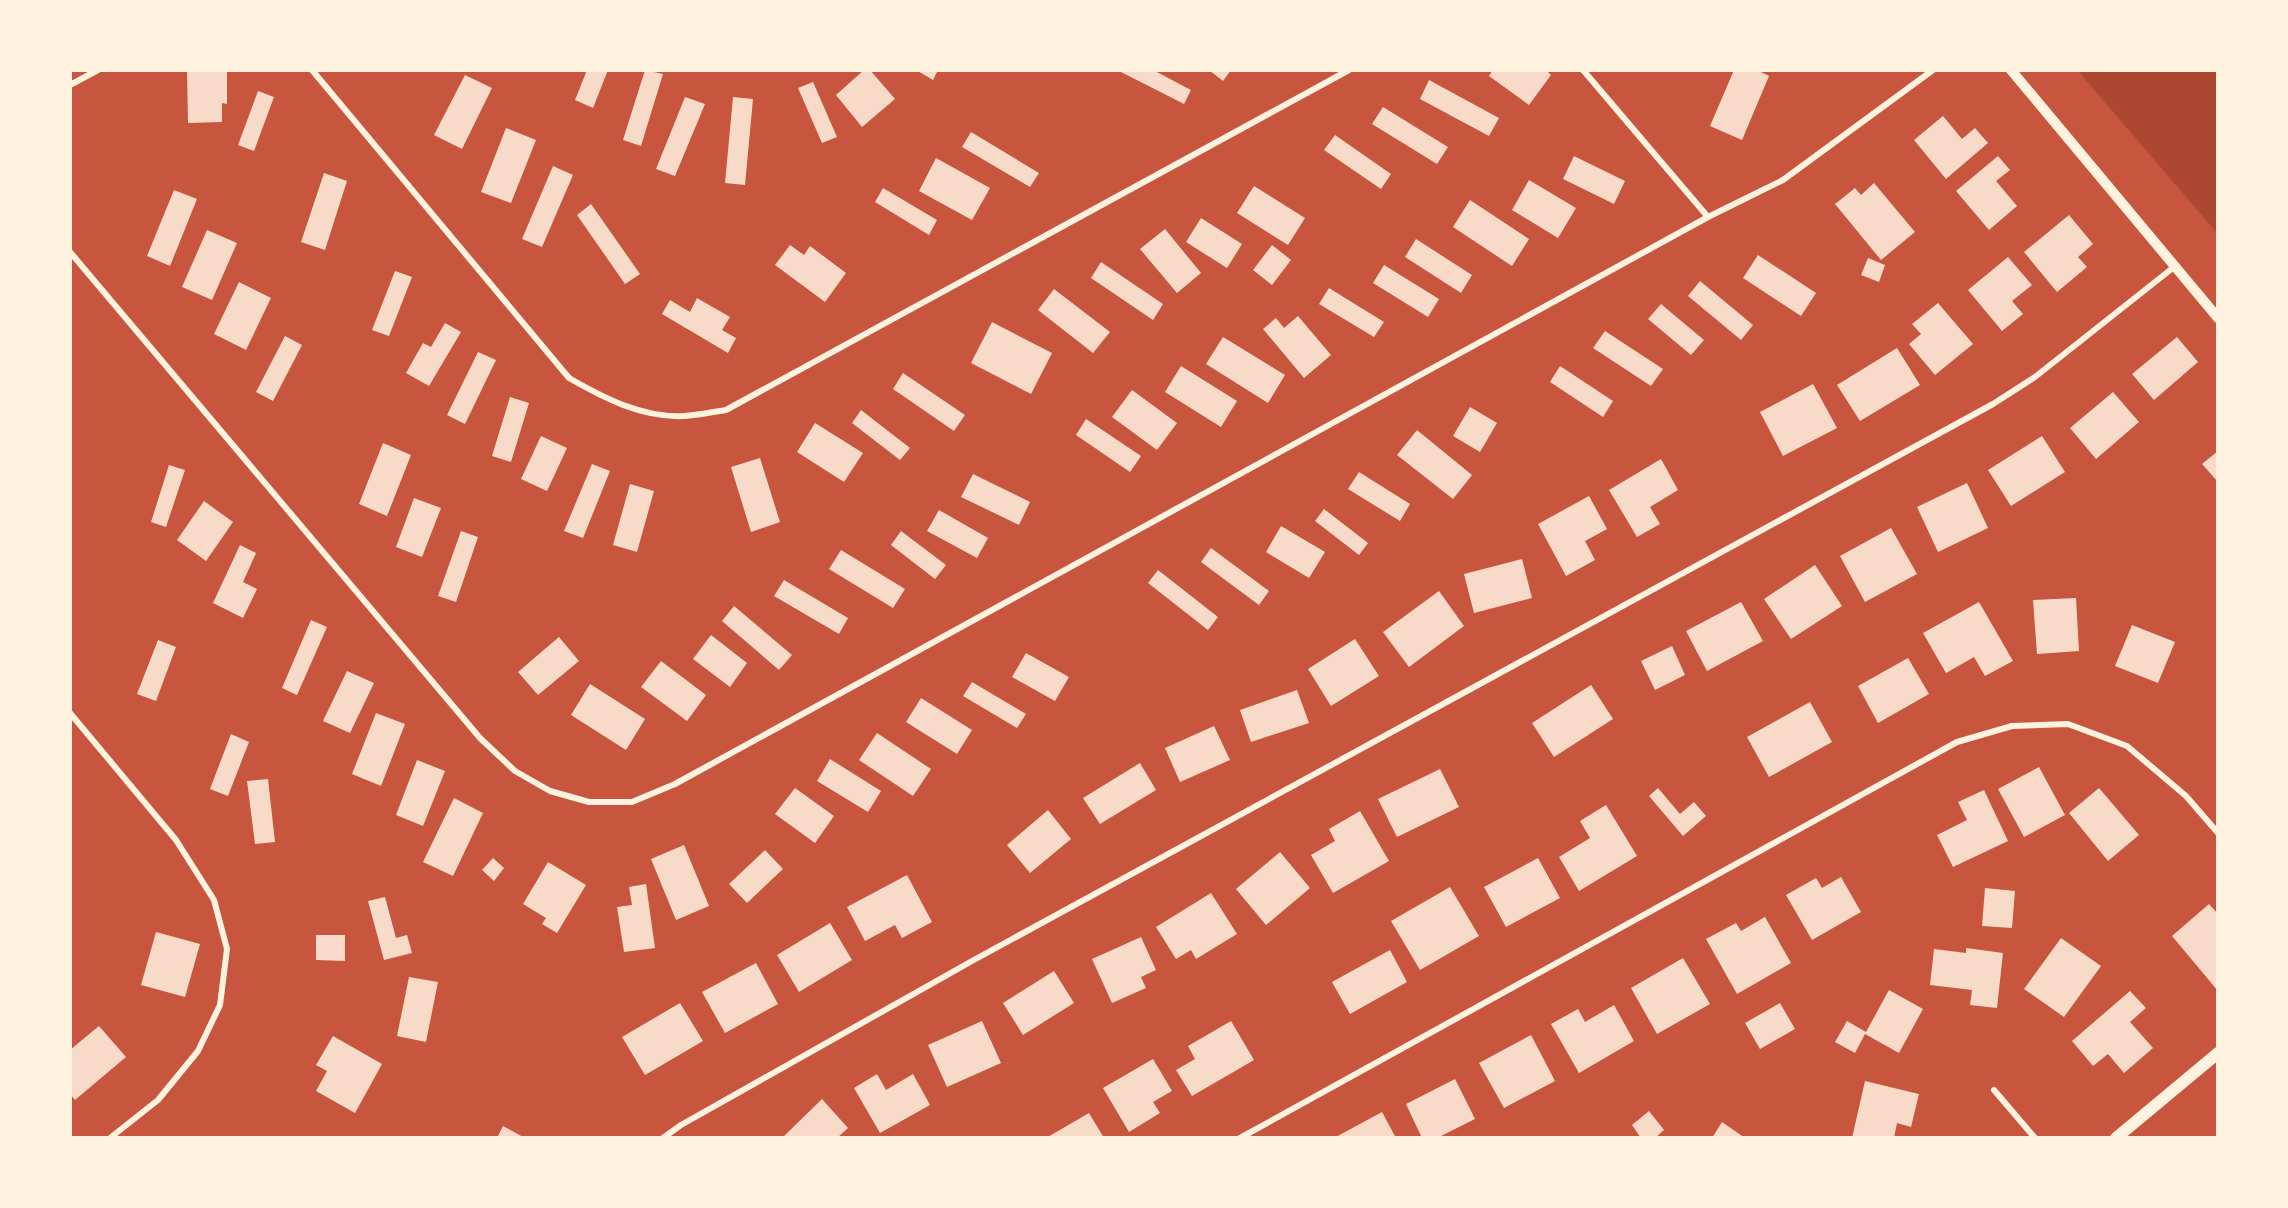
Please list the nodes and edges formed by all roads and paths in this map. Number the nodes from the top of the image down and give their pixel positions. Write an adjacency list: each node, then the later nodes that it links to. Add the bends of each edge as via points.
1 (98, 70): 7 (street)
2 (312, 70): 3 (street, via 569,378 606,400 652,414 683,416 726,410)
3 (1349, 70)
4 (1583, 70): 8 (street)
5 (1933, 70): 8 (street, via 1783,180)
6 (2011, 70): 10 (street)
7 (70, 86)
8 (1708, 217): 9 (street, via 675,784 632,802 589,802 550,791 515,771 480,738)
9 (70, 252)
10 (2174, 267): 11 (street); 17 (street, via 2035,377 1985,409 983,955)
11 (2217, 318)
12 (70, 713): 16 (street, via 176,840 214,900 227,949 220,1005 198,1051 159,1100)
13 (2217, 832): 18 (street, via 2186,796 2127,746 2068,724 2012,726 1957,742)
14 (2217, 1053): 20 (main road)
15 (1994, 1090): 19 (street)
16 (111, 1137)
17 (663, 1137)
18 (1240, 1137)
19 (2035, 1137)
20 (2116, 1137)

